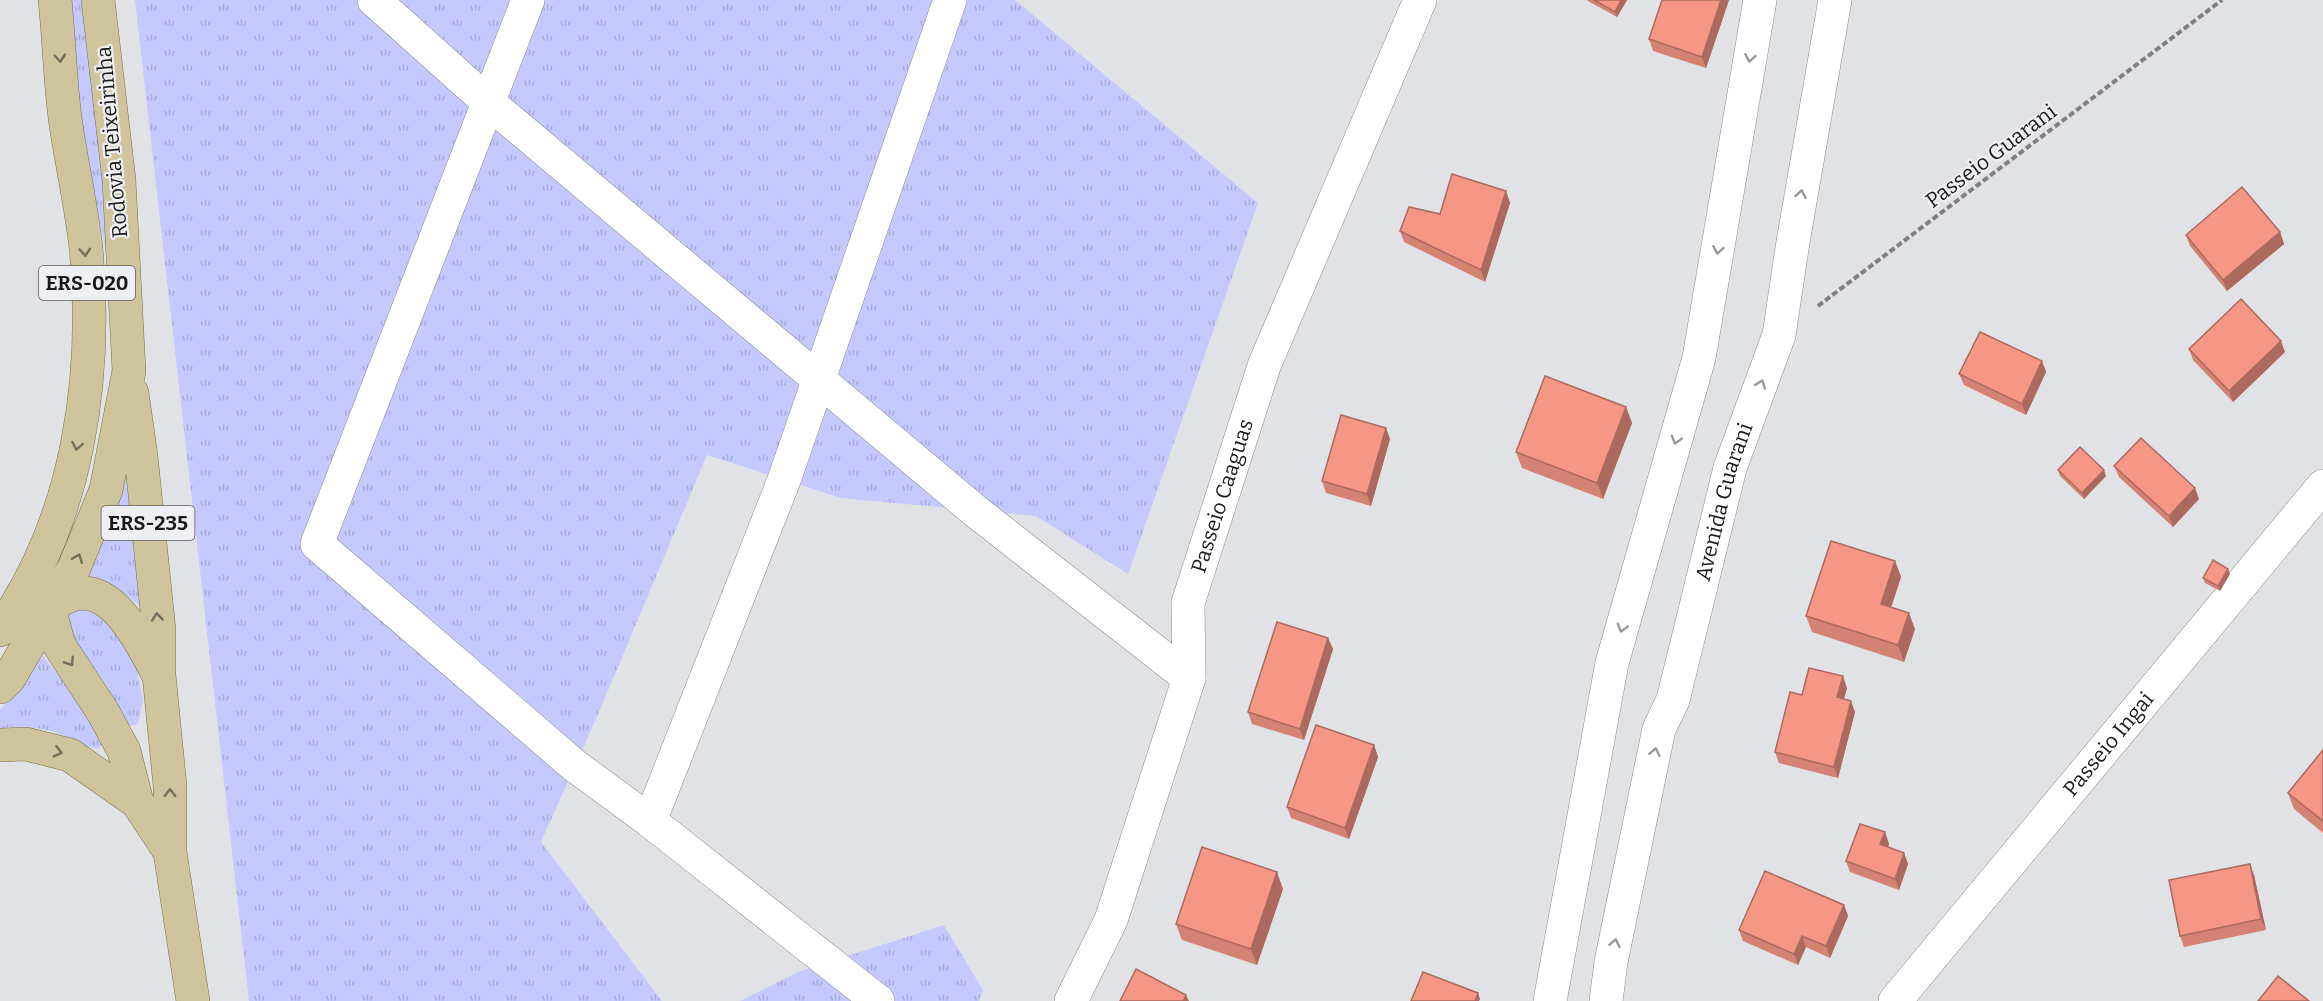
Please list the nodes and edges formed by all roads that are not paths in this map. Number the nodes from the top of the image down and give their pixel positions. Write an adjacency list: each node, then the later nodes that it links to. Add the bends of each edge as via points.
1 (56, 0): 13 (main road, Rodovia Teixeirinha / ERS-020, one-way to 13, via 65,115 86,248 89,339 82,416 69,488)
2 (98, 0): 10 (main road, Rodovia Teixeirinha / ERS-020, via 119,180)
3 (374, 0): 9 (street)
4 (528, 0): 9 (street)
5 (950, 0): 11 (street)
6 (1420, 0): 18 (street, Passeio Caaguas, via 1264,366 1188,603)
7 (1760, 0): 27 (street, one-way to 27, via 1699,358 1612,663)
8 (1835, 0): 28 (street, Avenida Guarani, one-way to 8, via 1659,729 1673,700 1730,468 1779,335)
9 (488, 102): 11 (street); 22 (street, via 317,544 575,765)
10 (129, 371): 14 (main road, Rodovia Teixeirinha / ERS-020, one-way to 10, via 74,568 106,490); 17 (main road, ERS-235, one-way to 10, via 159,630)
11 (820, 378): 18 (street, via 974,510); 22 (street)
12 (2323, 486): 29 (street, Passeio Ingai)
13 (40, 561): 14 (main road); 15 (main road, Rodovia Teixeirinha / ERS-020, via 18,605)
14 (49, 608): 16 (main road); 17 (main road, via 72,595 88,594 104,601 123,614); 19 (main road, Rodovia Teixeirinha / ERS-020); 21 (main road, ERS-235, one-way to 21, via 59,645 124,752)
15 (0, 630)
16 (0, 638)
17 (159, 675): 23 (main road, ERS-235, one-way to 17, via 170,786)
18 (1189, 678): 26 (street, Passeio Caaguas, via 1111,921)
19 (0, 687)
20 (0, 745): 21 (main road, one-way to 21, via 26,744 69,755)
21 (137, 802): 23 (main road, ERS-235)
22 (650, 821): 25 (street)
23 (170, 852): 24 (main road, ERS-235)
24 (193, 1001)
25 (878, 1001)
26 (1071, 1001)
27 (1550, 1001)
28 (1606, 1001)
29 (1895, 1001)

